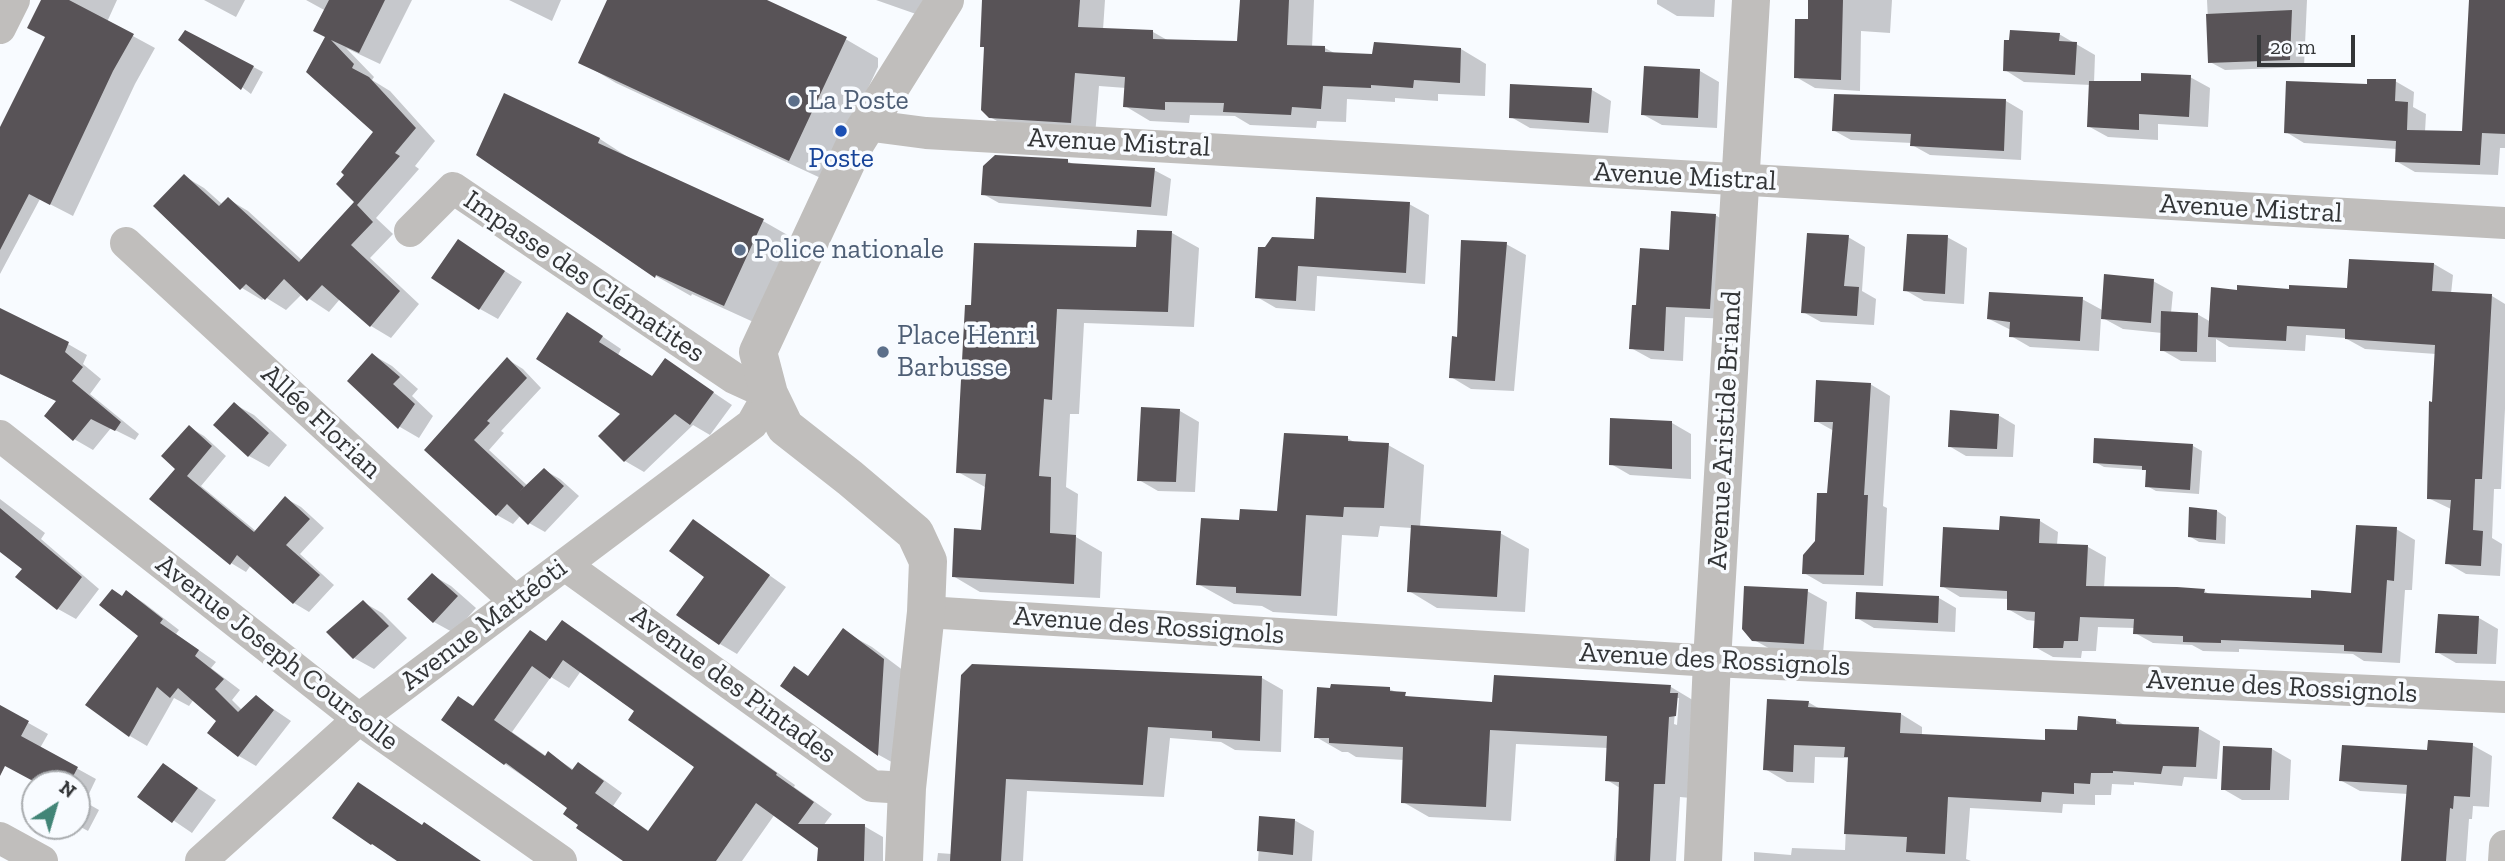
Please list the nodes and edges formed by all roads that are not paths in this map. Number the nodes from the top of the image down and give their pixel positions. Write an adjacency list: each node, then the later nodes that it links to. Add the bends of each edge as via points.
1 (14, 0): 4 (street)
2 (944, 0): 5 (street)
3 (1751, 0): 6 (street, Avenue Aristide Briand)
4 (0, 28)
5 (865, 125): 6 (street, Avenue Mistral, via 926,133); 10 (street, via 758,352)
6 (1740, 180): 7 (street, Avenue Mistral); 15 (street, Avenue Aristide Briand)
7 (2505, 223)
8 (410, 231): 10 (street, Impasse des Clématites, via 453,188 734,378)
9 (126, 243): 13 (street, Allée Florian)
10 (769, 394): 12 (street, Avenue Mattéoti, via 752,424); 14 (street, via 785,427 915,533 928,562)
11 (0, 436): 17 (street, Avenue Joseph Coursolle)
12 (565, 565): 13 (street, Avenue Mattéoti); 18 (street, Avenue des Pintades, via 872,786)
13 (515, 601): 17 (street, Avenue Mattéoti)
14 (926, 612): 15 (street, Avenue des Rossignols); 18 (street)
15 (1712, 661): 16 (street, Avenue des Rossignols); 25 (street, Avenue Aristide Briand)
16 (2505, 697)
17 (359, 719): 22 (street, Avenue Mattéoti); 23 (street, Avenue Joseph Coursolle)
18 (907, 788): 24 (street)
19 (0, 838): 21 (street)
20 (2505, 846): 26 (street)
21 (42, 861)
22 (201, 861)
23 (561, 861)
24 (904, 861)
25 (1703, 861)
26 (2504, 861)

